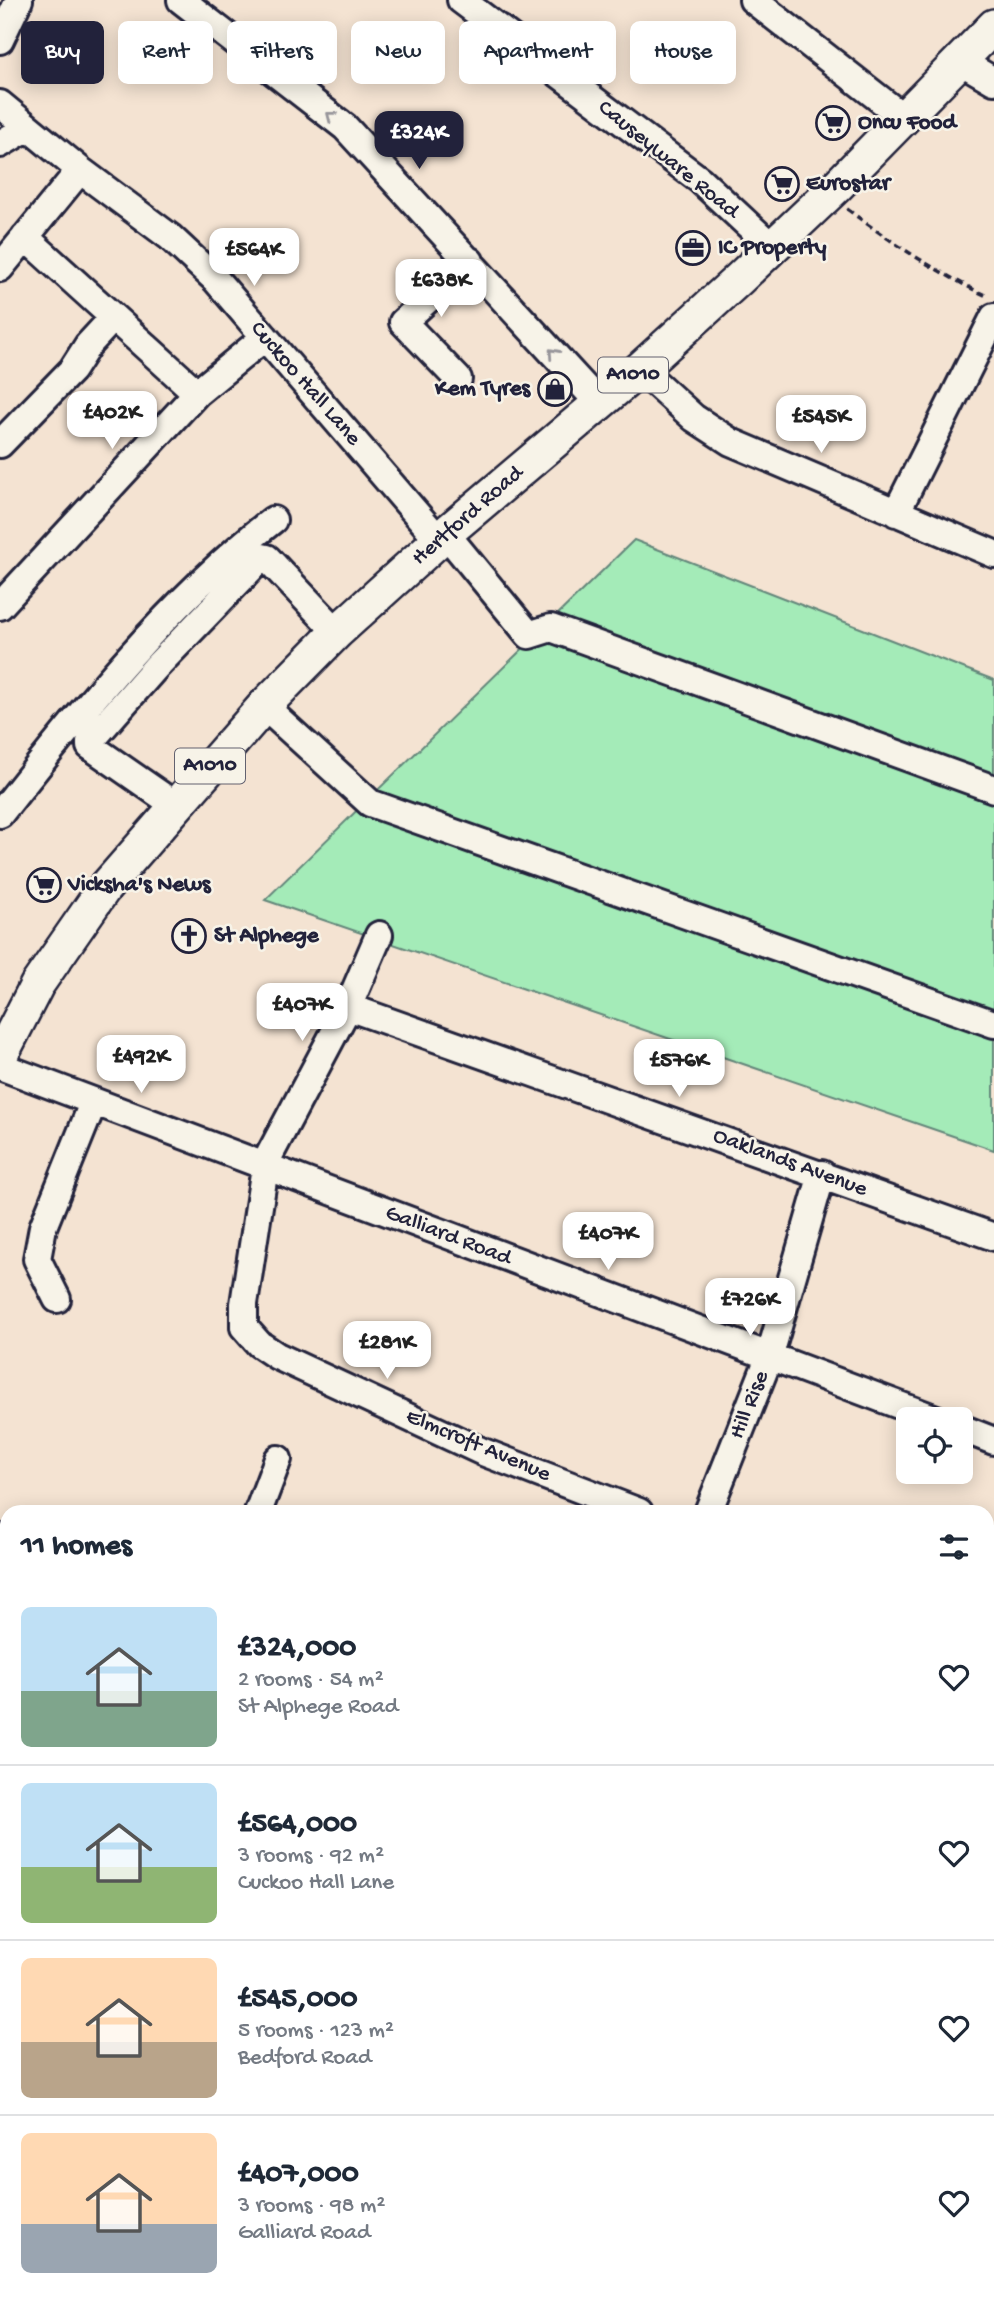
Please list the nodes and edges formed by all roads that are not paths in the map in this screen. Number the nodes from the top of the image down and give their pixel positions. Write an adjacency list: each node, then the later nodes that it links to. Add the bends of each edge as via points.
1 (19, 0): 6 (street)
2 (181, 0): 16 (street, one-way to 2, via 345,127)
3 (461, 0): 15 (street, Causeyware Road, via 700,180)
4 (753, 0): 10 (street)
5 (994, 26): 7 (main road, Hertford Road / A1010)
6 (0, 40)
7 (960, 61): 8 (street); 10 (main road, Hertford Road / A1010)
8 (994, 81)
9 (0, 104): 11 (street, Cuckoo Hall Lane)
10 (904, 118): 15 (main road, Hertford Road / A1010)
11 (27, 128): 12 (street); 13 (street, Cuckoo Hall Lane)
12 (0, 144)
13 (80, 170): 14 (street); 20 (street, Cuckoo Hall Lane, via 170,237 216,280)
14 (25, 237): 17 (street); 19 (street)
15 (772, 247): 21 (main road, Hertford Road / A1010)
16 (470, 261): 22 (street, via 403,322); 24 (street, one-way to 16)
17 (0, 268)
18 (994, 317): 26 (street)
19 (113, 318): 23 (street); 25 (street, via 72,370)
20 (265, 337): 23 (street); 28 (street, Cuckoo Hall Lane)
21 (640, 369): 24 (main road, Hertford Road / A1010); 26 (street, via 694,418 731,442)
22 (458, 379)
23 (197, 393): 30 (street)
24 (599, 403): 28 (main road, Hertford Road / A1010)
25 (0, 444)
26 (896, 513): 29 (street)
27 (273, 520): 35 (street, via 240,546 138,651 58,740)
28 (442, 537): 31 (main road, Hertford Road / A1010); 33 (street, Cuckoo Hall Lane, via 529,635 551,628)
29 (994, 554)
30 (0, 607)
31 (337, 632): 32 (main road, Hertford Road / A1010); 34 (street, via 262,557 156,667 90,746)
32 (264, 706): 34 (main road, Hertford Road / A1010); 39 (street, via 370,803)
33 (994, 789)
34 (175, 805): 38 (main road, Hertford Road / A1010, via 103,890)
35 (0, 814)
36 (379, 935): 37 (street, Elmcroft Avenue)
37 (348, 1007): 43 (street, Elmcroft Avenue); 44 (street, Oaklands Avenue)
38 (9, 1016): 40 (main road, Hertford Road / A1010)
39 (994, 1024)
40 (0, 1057)
41 (0, 1066): 42 (street, Galliard Road)
42 (93, 1103): 43 (street, Galliard Road); 46 (street, via 43,1227 39,1248 37,1259)
43 (265, 1167): 47 (street, Galliard Road); 53 (street, Elmcroft Avenue, via 244,1304 244,1327 259,1344 483,1452)
44 (822, 1174): 45 (street, Oaklands Avenue); 47 (street, Hill Rise)
45 (994, 1237)
46 (57, 1299)
47 (769, 1358): 48 (street, Galliard Road); 54 (street, Hill Rise)
48 (903, 1407)
49 (973, 1433): 50 (street)
50 (994, 1441)
51 (278, 1459): 52 (street)
52 (261, 1505)
53 (621, 1505)
54 (711, 1505)

